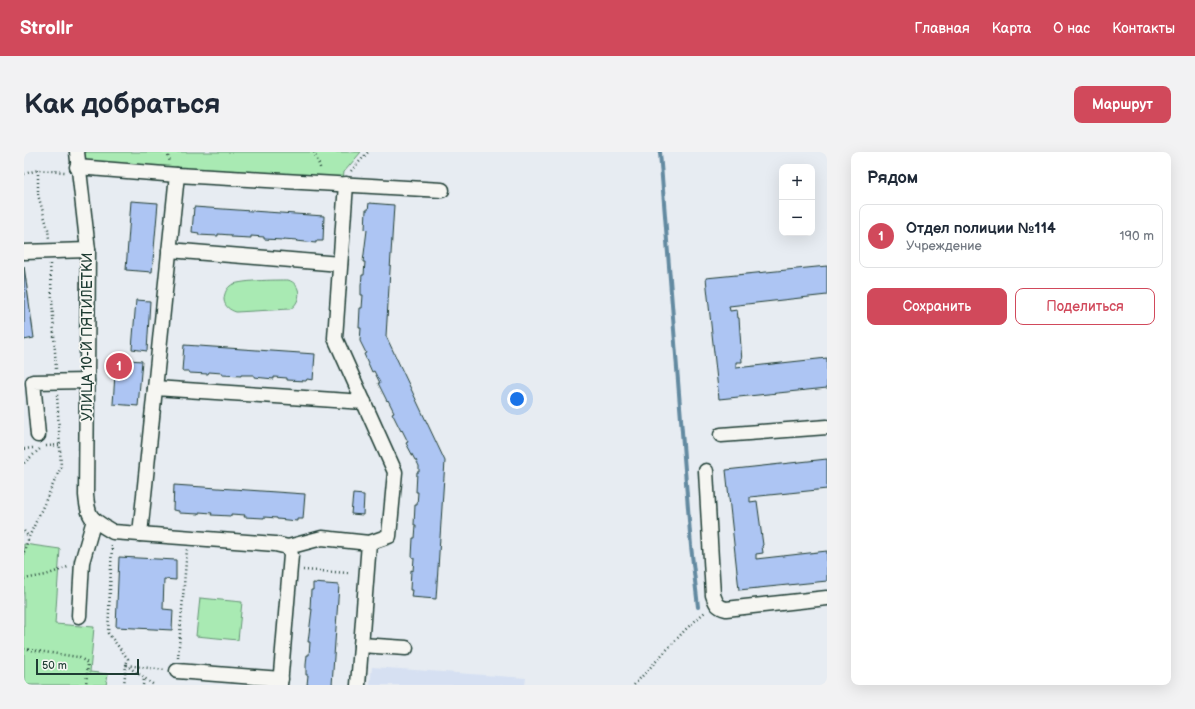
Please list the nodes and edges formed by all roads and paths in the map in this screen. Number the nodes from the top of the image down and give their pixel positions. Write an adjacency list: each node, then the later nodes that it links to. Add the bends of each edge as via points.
1 (76, 152): 5 (street, УЛИЦА 10-Й ПЯТИЛЕТКИ)
2 (314, 152): 8 (path)
3 (368, 152): 9 (path, via 350,172)
4 (38, 170): 5 (path); 6 (path); 13 (path, via 38,195 48,229)
5 (72, 170): 7 (street); 11 (street, УЛИЦА 10-Й ПЯТИЛЕТКИ)
6 (24, 174)
7 (177, 175): 8 (street); 12 (street)
8 (324, 183): 9 (street)
9 (346, 184): 10 (street); 15 (street)
10 (442, 190)
11 (88, 250): 13 (street); 16 (street, УЛИЦА 10-Й ПЯТИЛЕТКИ)
12 (169, 250): 15 (street); 18 (street)
13 (50, 251): 14 (street); 17 (path)
14 (24, 252)
15 (340, 264): 19 (street, via 335,338)
16 (87, 381): 17 (street); 25 (street, УЛИЦА 10-Й ПЯТИЛЕТКИ, via 86,494 87,510)
17 (57, 382): 22 (street, via 33,382); 30 (path, via 61,467)
18 (155, 388): 19 (street); 28 (street)
19 (364, 402): 32 (street, via 395,472 389,536)
20 (827, 427): 21 (street)
21 (721, 435)
22 (40, 441): 23 (path)
23 (24, 463)
24 (706, 471): 40 (street)
25 (94, 520): 27 (street); 41 (street, via 82,562)
26 (24, 531): 30 (path)
27 (113, 532): 28 (street); 45 (path, via 108,633 128,659)
28 (140, 534): 31 (street)
29 (24, 536): 30 (path)
30 (29, 537): 34 (path)
31 (188, 538): 33 (street); 46 (path)
32 (369, 543): 33 (street, via 322,538); 42 (street)
33 (288, 547): 36 (street, via 291,555)
34 (24, 552)
35 (70, 567): 38 (path)
36 (290, 569): 37 (path); 48 (street)
37 (349, 573)
38 (24, 579)
39 (827, 598): 40 (street, via 726,609)
40 (715, 602): 54 (path)
41 (79, 616)
42 (361, 645): 43 (street); 53 (street)
43 (406, 648)
44 (24, 650): 49 (path, via 78,657 88,664)
45 (126, 665): 46 (path); 47 (path); 50 (path)
46 (177, 671): 48 (street)
47 (144, 679): 51 (path); 52 (path)
48 (280, 682)
49 (86, 685)
50 (124, 685)
51 (143, 685)
52 (154, 685)
53 (358, 685)
54 (634, 685)

